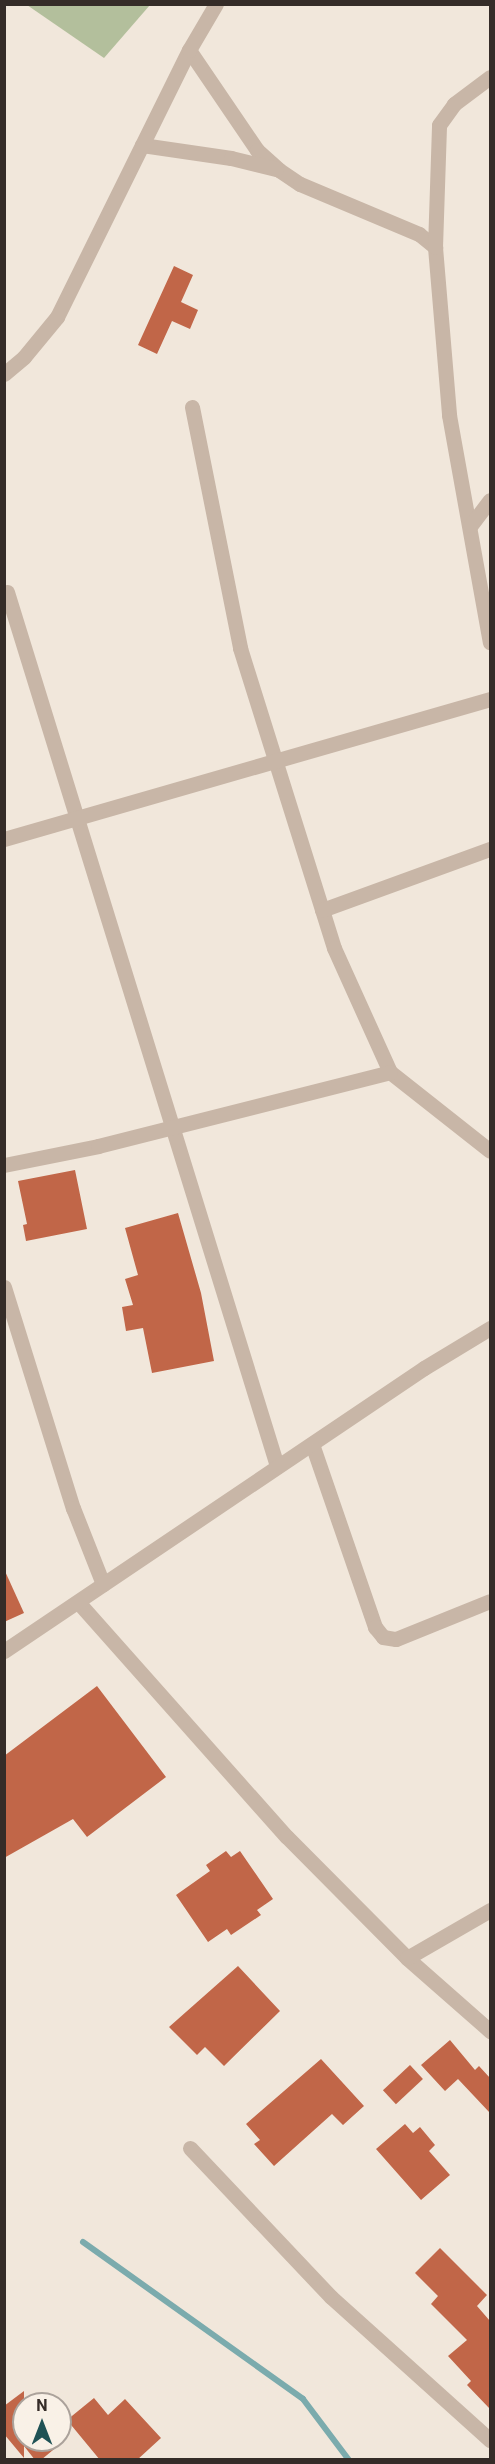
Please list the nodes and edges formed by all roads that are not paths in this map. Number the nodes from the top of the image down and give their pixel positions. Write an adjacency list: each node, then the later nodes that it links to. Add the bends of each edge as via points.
1 (216, 4): 2 (street)
2 (189, 50): 4 (street); 5 (street, via 256,150)
3 (490, 77): 6 (street, via 454,104 439,125)
4 (142, 145): 5 (street, via 231,158); 7 (street, via 57,317 24,357)
5 (279, 170): 6 (street, via 300,184 418,234)
6 (435, 247): 10 (street, via 449,415)
7 (4, 374)
8 (192, 406): 15 (street, via 232,615)
9 (490, 500): 10 (street)
10 (471, 525): 12 (street)
11 (7, 592): 16 (street)
12 (487, 596): 13 (street)
13 (490, 642)
14 (490, 699): 15 (street, via 332,742)
15 (274, 764): 16 (street); 19 (street)
16 (79, 820): 17 (street); 21 (street, via 147,1056)
17 (4, 839)
18 (490, 849): 19 (street)
19 (322, 910): 20 (street, via 338,957)
20 (390, 1072): 21 (street); 22 (street)
21 (174, 1126): 23 (street); 27 (street)
22 (490, 1151)
23 (4, 1165)
24 (4, 1287): 28 (street, via 73,1508)
25 (490, 1328): 26 (street)
26 (312, 1444): 27 (street); 29 (street, via 375,1627 383,1637 396,1639)
27 (277, 1466): 28 (street)
28 (103, 1584): 30 (street)
29 (490, 1601)
30 (78, 1602): 31 (street); 33 (street, via 287,1837)
31 (4, 1651)
32 (490, 1910): 33 (street)
33 (407, 1958): 34 (street)
34 (490, 2031)
35 (190, 2148): 36 (street, via 331,2296)
36 (490, 2440)

